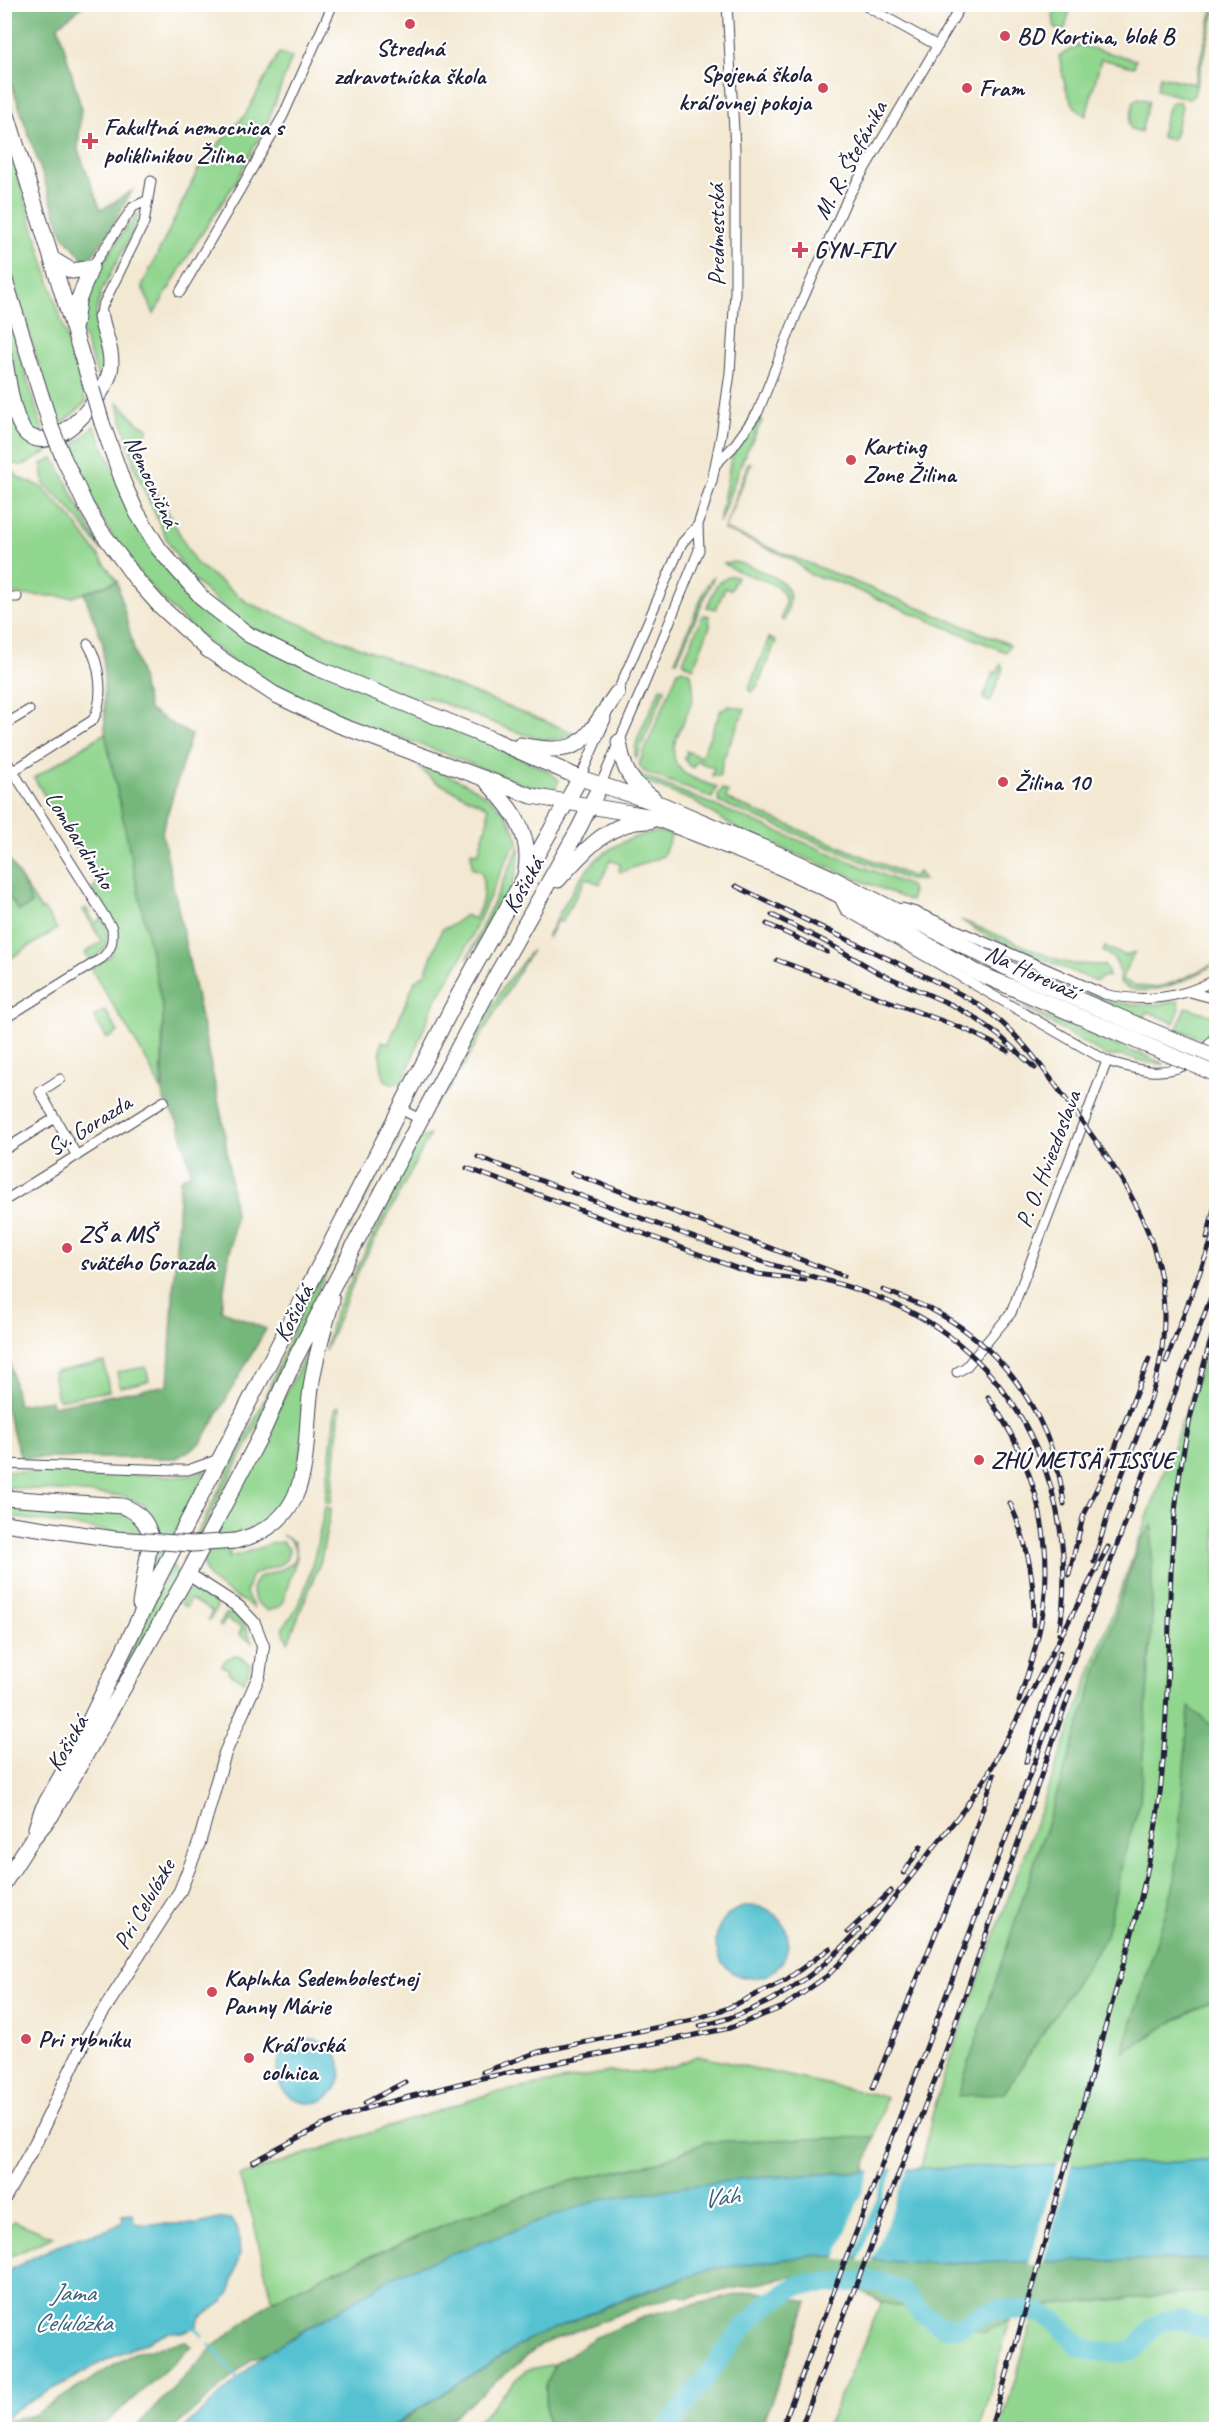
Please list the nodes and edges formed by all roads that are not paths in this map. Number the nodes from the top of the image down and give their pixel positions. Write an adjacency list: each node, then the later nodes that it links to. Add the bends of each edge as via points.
1 (333, 4): 12 (street, via 283,116)
2 (728, 4): 16 (street, Predmestská, via 735,149 735,292 730,373)
3 (862, 4): 5 (street)
4 (962, 4): 5 (street, M. R. Štefánika)
5 (938, 46): 16 (street, M. R. Štefánika, via 848,197 758,412)
6 (4, 105): 9 (main road, Nemocničná)
7 (151, 181): 8 (street)
8 (148, 200): 10 (street, via 133,207); 13 (street, via 144,223 102,307)
9 (52, 259): 10 (main road, via 72,272); 14 (main road, Nemocničná)
10 (91, 268): 14 (main road, via 78,301)
11 (4, 277): 29 (main road, bridge, via 63,458 86,506 117,554 160,606 208,650 303,709)
12 (180, 292)
13 (101, 317): 15 (main road, via 111,356 106,384 83,414 63,433 50,439 39,440 27,434 19,422)
14 (74, 332): 24 (main road, Nemocničná, bridge, via 102,423 136,511 159,549 187,583 226,619 284,653)
15 (4, 356)
16 (716, 464): 17 (street)
17 (698, 525): 21 (street, via 682,543); 25 (street, via 699,550)
18 (4, 597): 19 (street)
19 (17, 597)
20 (88, 644): 27 (street, via 97,669 99,704 93,720)
21 (617, 693): 24 (main road, via 587,736 573,747 547,750); 28 (street)
22 (29, 710): 23 (street)
23 (4, 725)
24 (494, 740): 28 (main road, Nemocničná)
25 (619, 742): 30 (street); 32 (main road, via 624,767 632,781)
26 (4, 757): 27 (street, Lombardiniho)
27 (13, 771): 42 (street, Lombardiniho, via 112,928 112,946 102,958)
28 (580, 778): 30 (main road, Nemocničná); 31 (main road, Košická)
29 (486, 780): 31 (main road); 35 (main road, via 515,813 523,830 527,852)
30 (600, 786): 32 (main road, Na Horevaží); 33 (main road, Košická)
31 (568, 803): 33 (main road, Na Horevaží); 35 (main road, Košická)
32 (663, 805): 38 (main road, Na Horevaží)
33 (590, 806): 34 (main road, Na Horevaží); 37 (main road, Košická)
34 (668, 823): 36 (main road, Na Horevaží); 37 (main road, Na Horevaží, via 630,824 602,837 588,846)
35 (523, 883): 49 (main road, Košická, via 458,996)
36 (837, 894): 45 (street, Na Horevaží, via 845,910); 46 (main road, Na Horevaží, bridge, via 978,973)
37 (541, 898): 51 (main road, Košická)
38 (874, 900): 40 (street, Na Horevaží, via 916,912 1104,994 1155,999); 44 (main road, Na Horevaží, bridge, via 1021,975)
39 (1216, 979): 40 (street, Na Horevaží)
40 (1190, 992): 41 (street)
41 (1216, 999)
42 (4, 1019)
43 (1216, 1035): 45 (street, via 1194,1061 1172,1071 1138,1071)
44 (1216, 1057)
45 (1107, 1061): 58 (street, P. O. Hviezdoslava, via 1011,1313 966,1367)
46 (1216, 1074)
47 (60, 1079): 50 (street, via 40,1092)
48 (164, 1101): 53 (street, Sv. Gorazda)
49 (400, 1109): 51 (street); 55 (main road, Košická)
50 (55, 1118): 52 (street); 53 (street)
51 (420, 1119): 56 (main road, Košická)
52 (4, 1150)
53 (77, 1156): 54 (street, Sv. Gorazda)
54 (4, 1201)
55 (334, 1234): 56 (street); 59 (main road, Košická)
56 (354, 1244): 57 (main road, Košická)
57 (339, 1274): 62 (main road, bridge, via 312,1381 302,1481 291,1505 276,1521 258,1534 235,1541 193,1544 115,1539); 64 (main road, Košická)
58 (957, 1372)
59 (222, 1458): 60 (street, via 181,1470); 63 (main road, Košická)
60 (4, 1464)
61 (4, 1498): 65 (main road, via 122,1506 137,1513 151,1537)
62 (4, 1523)
63 (175, 1546): 64 (main road, via 180,1566); 65 (main road, Košická)
64 (188, 1574): 66 (main road, Košická, via 51,1816); 68 (street, Pri Celulózke, via 239,1607 254,1623 263,1646 259,1676 225,1753 199,1844 180,1891 85,2040)
65 (136, 1625): 66 (main road, Košická, via 42,1810)
66 (33, 1839): 67 (main road, Košická)
67 (4, 1883)
68 (5, 2198)

